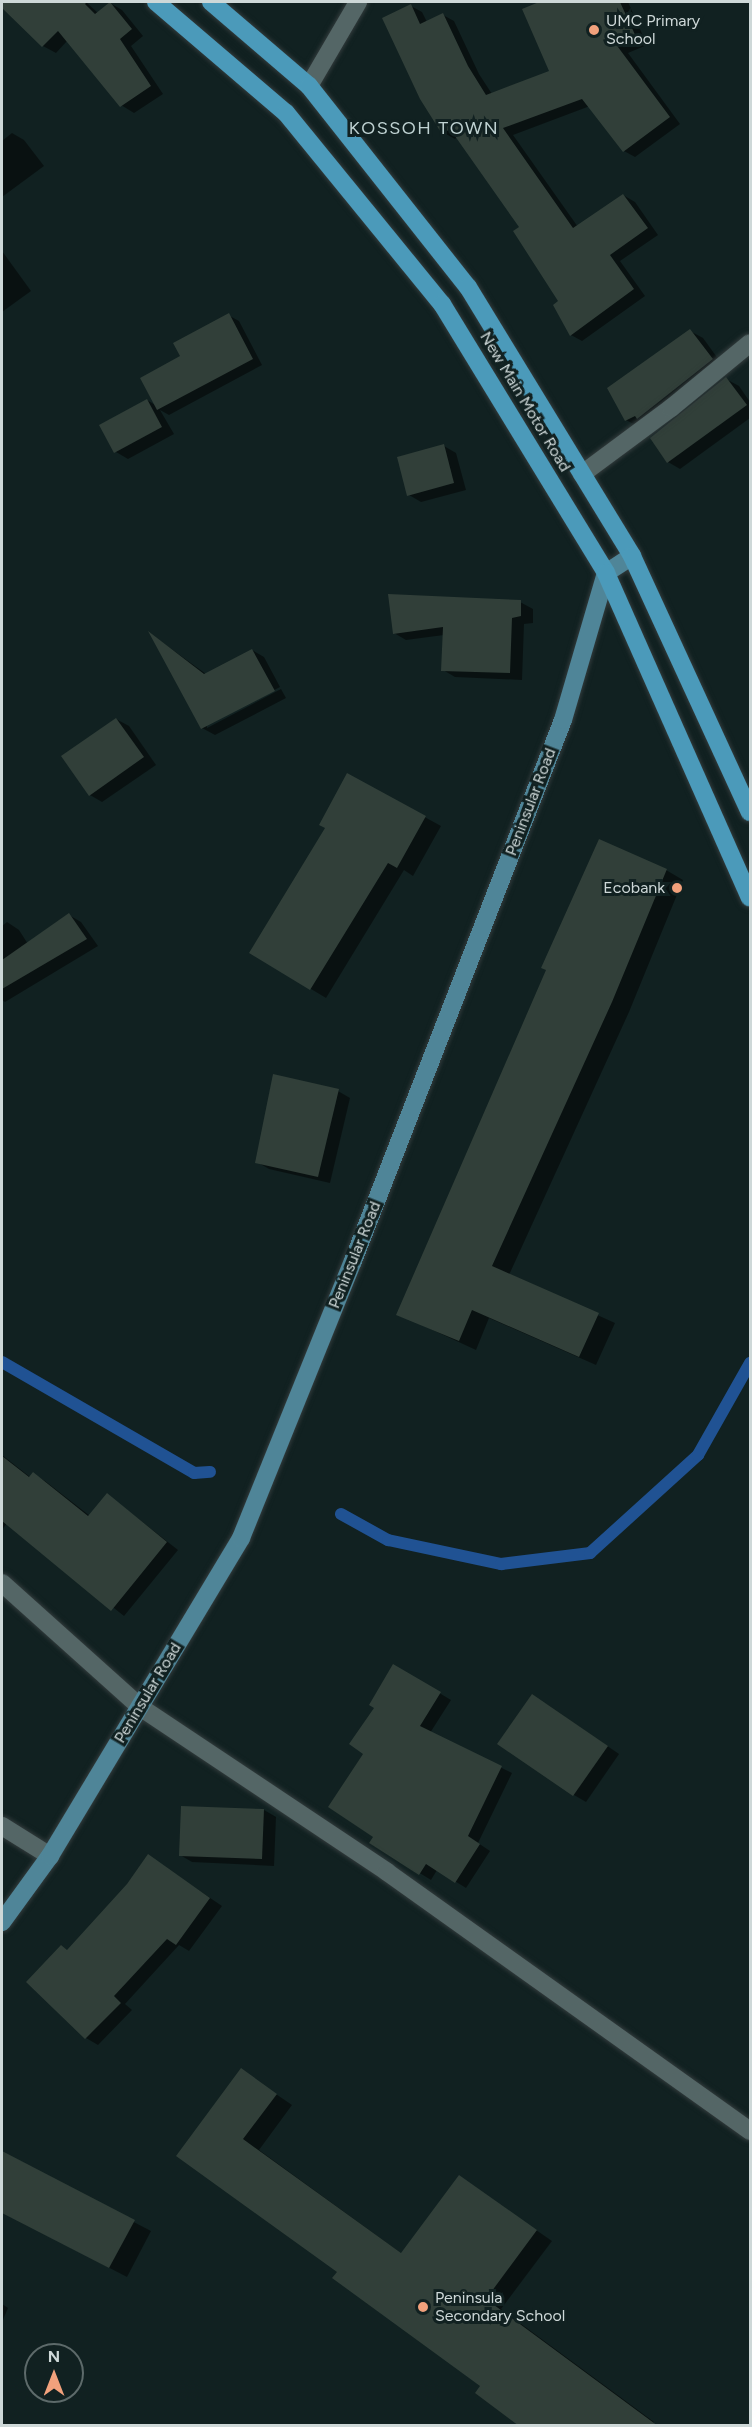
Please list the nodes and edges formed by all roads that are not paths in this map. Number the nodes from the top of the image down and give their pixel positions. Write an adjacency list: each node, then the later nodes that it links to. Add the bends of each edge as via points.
1 (156, 2): 8 (highway, New Main Motor Road, via 286,113 442,304)
2 (211, 2): 4 (highway, New Main Motor Road)
3 (358, 2): 4 (street)
4 (309, 86): 6 (highway, New Main Motor Road, via 468,287)
5 (750, 343): 6 (street)
6 (582, 474): 7 (highway, New Main Motor Road)
7 (632, 556): 8 (main road); 9 (highway, New Main Motor Road)
8 (606, 573): 10 (highway, New Main Motor Road); 12 (main road, Peninsular Road, via 563,720 241,1538)
9 (750, 812)
10 (750, 898)
11 (2, 1583): 12 (street)
12 (140, 1707): 14 (main road, Peninsular Road); 16 (street, via 387,1872)
13 (2, 1826): 14 (street)
14 (50, 1856): 15 (main road, Peninsular Road)
15 (2, 1922)
16 (750, 2132)

